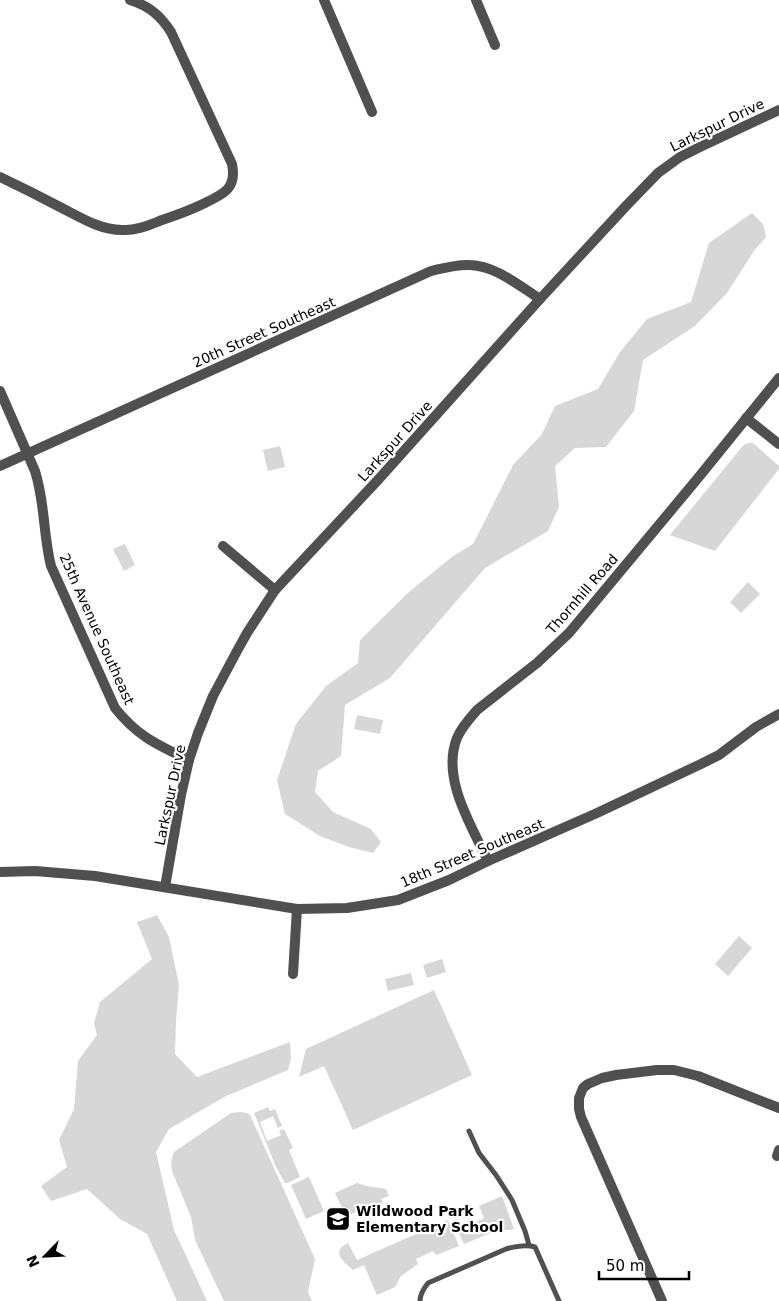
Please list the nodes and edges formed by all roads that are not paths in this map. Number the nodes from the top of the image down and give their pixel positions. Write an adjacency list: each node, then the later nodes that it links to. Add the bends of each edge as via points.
1 (130, 0): 7 (street, via 154,12 171,32 232,164 234,174 227,190 192,209 136,229 110,230)
2 (324, 0): 6 (street)
3 (476, 0): 4 (street)
4 (495, 45)
5 (779, 110): 8 (street, Larkspur Drive, via 700,147 658,173)
6 (372, 112)
7 (0, 176)
8 (540, 299): 13 (street, 20th Street Southeast, via 483,267 454,266 431,271); 16 (street, Larkspur Drive)
9 (779, 378): 11 (street, Thornhill Road)
10 (0, 391): 13 (street, 25th Avenue Southeast)
11 (746, 418): 12 (street); 19 (street, Thornhill Road, via 569,633 477,710 458,737 454,750 454,782)
12 (779, 444)
13 (28, 454): 14 (street, 20th Street Southeast); 18 (street, 25th Avenue Southeast, via 39,484 51,566 116,708 125,721 148,740)
14 (0, 466)
15 (223, 546): 16 (street)
16 (275, 590): 18 (street, Larkspur Drive, via 213,696)
17 (779, 714): 19 (street, 18th Street Southeast, via 702,764)
18 (189, 760): 21 (street, Larkspur Drive)
19 (488, 861): 22 (street, 18th Street Southeast, via 398,900 347,908)
20 (0, 872): 21 (street, 18th Street Southeast, via 36,870)
21 (165, 887): 22 (street, 18th Street Southeast)
22 (297, 909): 23 (street)
23 (293, 974)
24 (779, 1108): 29 (street, via 698,1076 674,1070 640,1071 602,1078 583,1088 579,1098 581,1117)
25 (469, 1131): 26 (lane, via 512,1200)
26 (529, 1245): 27 (lane, via 506,1249 428,1283); 28 (lane, via 535,1247)
27 (420, 1301)
28 (559, 1301)
29 (662, 1301)

